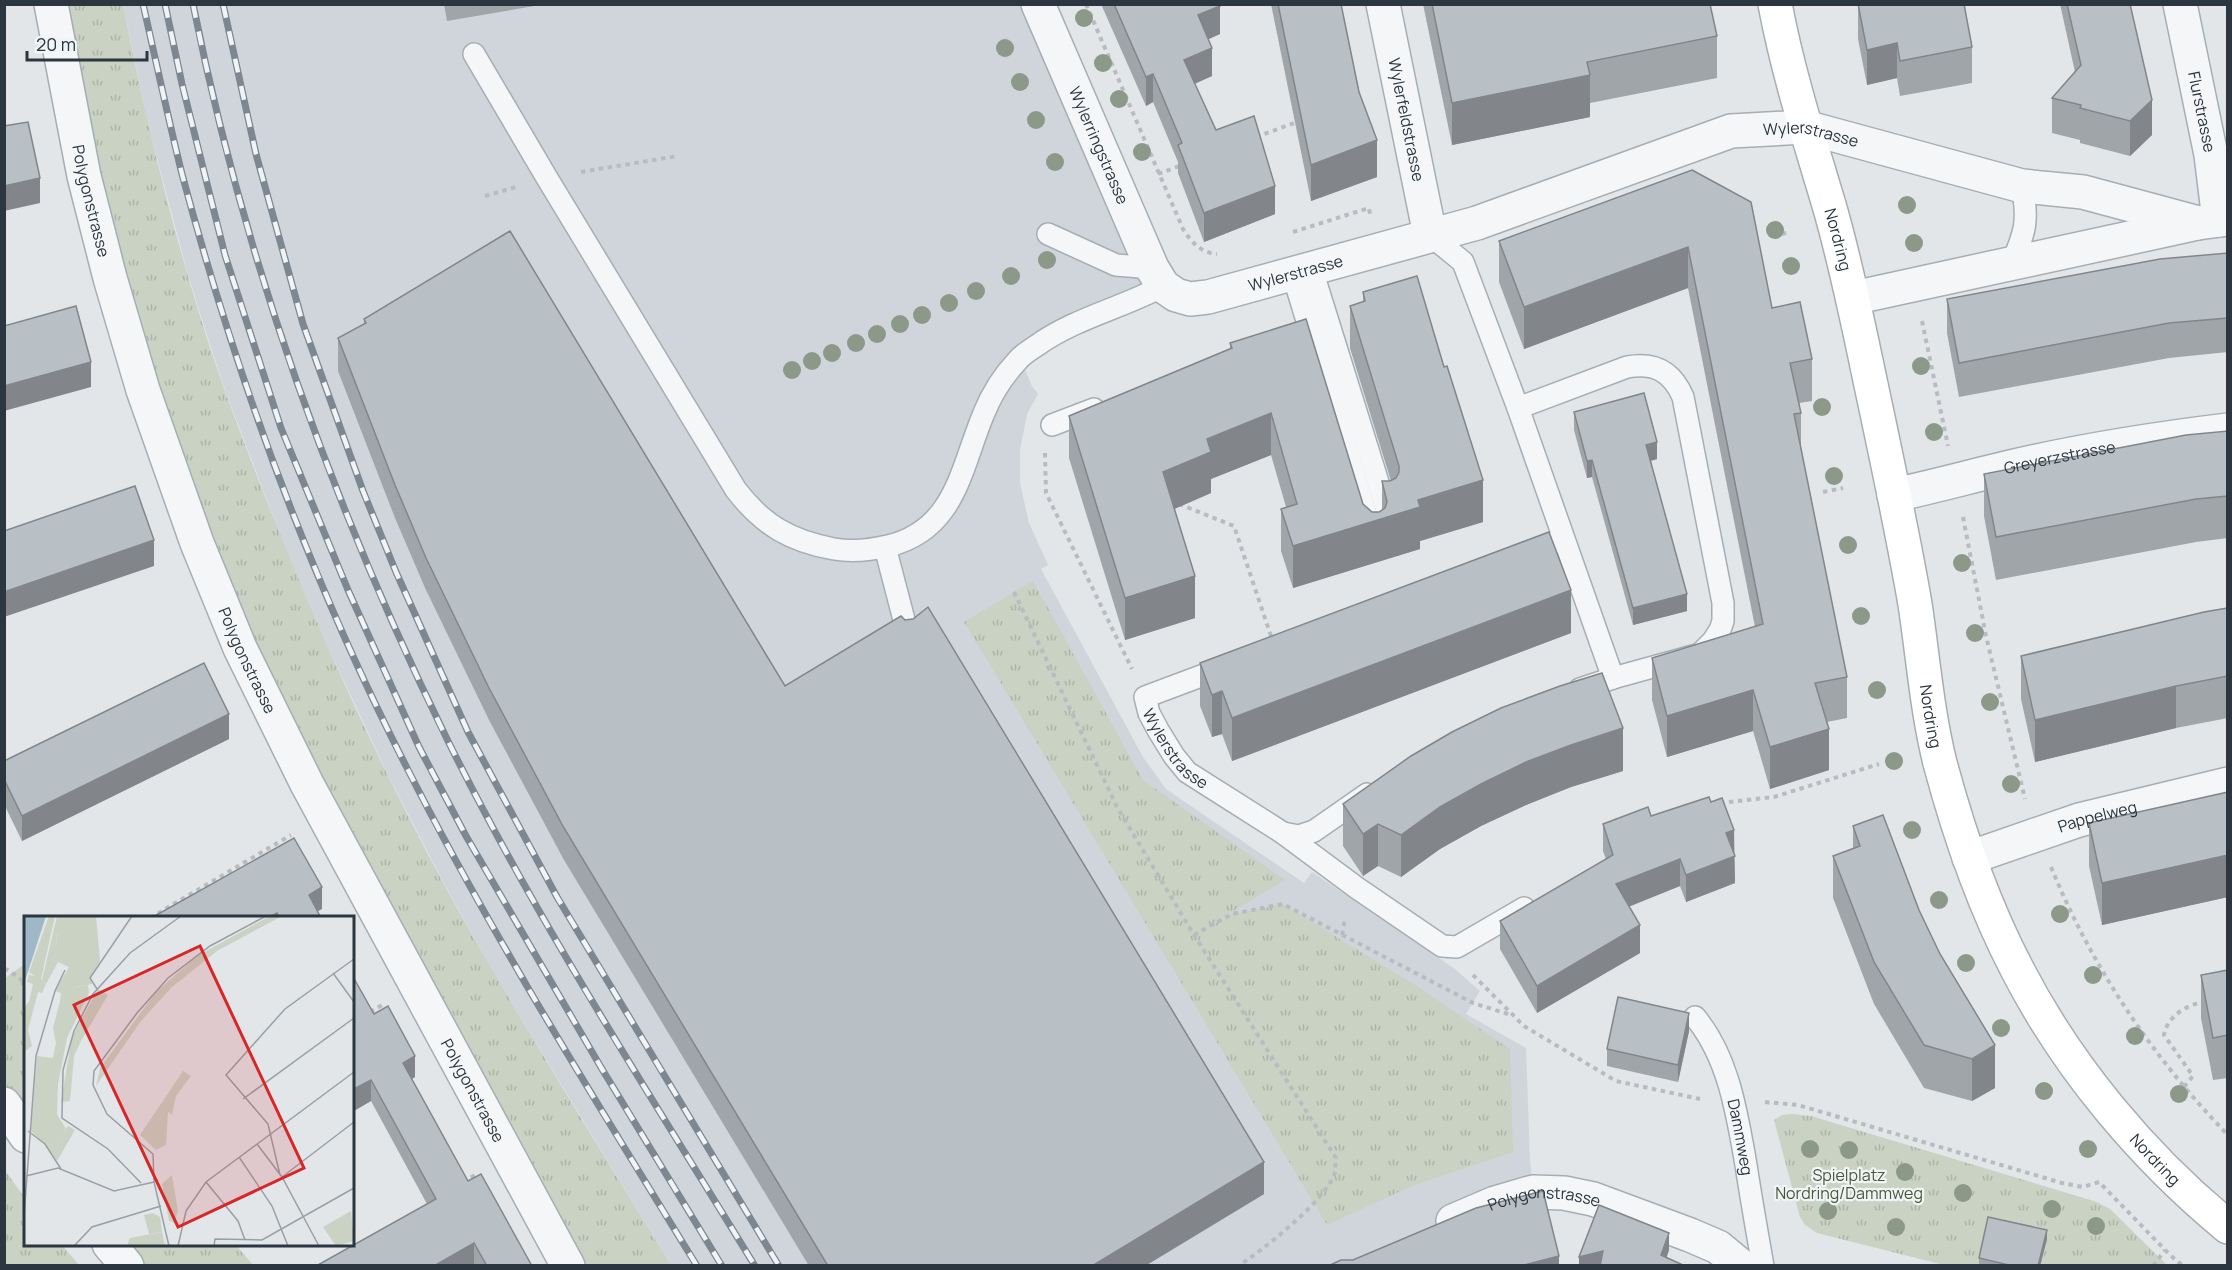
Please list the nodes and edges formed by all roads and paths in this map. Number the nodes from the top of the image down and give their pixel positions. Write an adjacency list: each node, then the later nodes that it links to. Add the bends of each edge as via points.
1 (51, 4): 83 (street, Polygonstrasse, via 84,176 110,278 140,379 197,543 240,648 313,795)
2 (1038, 4): 16 (street, Wylerringstrasse)
3 (1086, 4): 14 (path)
4 (1383, 4): 22 (street, Wylerfeldstrasse)
5 (1775, 4): 9 (main road, Nordring)
6 (2180, 4): 18 (street, Flurstrasse, via 2211,155)
7 (474, 54): 43 (lane, via 748,507 771,526 802,541 841,550)
8 (1300, 121): 10 (path)
9 (1805, 127): 15 (street, Wylerstrasse); 22 (street, Wylerstrasse, via 1731,131 1477,223); 28 (main road, Nordring)
10 (1246, 141)
11 (678, 156): 13 (path)
12 (1191, 161): 14 (path)
13 (597, 170)
14 (1159, 173): 16 (path); 24 (path, via 1188,237 1203,251)
15 (2022, 186): 18 (street, Wylerstrasse, via 2083,192); 25 (lane, via 2026,220)
16 (1118, 190): 27 (street, Wylerringstrasse)
17 (1369, 208): 20 (path)
18 (2215, 221): 25 (street)
19 (1790, 232): 23 (path)
20 (1290, 233)
21 (1048, 234): 27 (lane, via 1116,265)
22 (1430, 235): 26 (street, Wylerstrasse); 31 (lane, via 1463,262)
23 (1773, 236)
24 (1222, 253)
25 (2011, 265): 28 (street)
26 (1303, 273): 27 (street, Wylerstrasse, via 1197,298 1176,295); 40 (lane); 42 (lane, via 1299,326)
27 (1158, 277): 43 (lane, via 1140,298 1079,321 1020,358 990,399 959,482 941,514 910,539)
28 (1853, 298): 37 (main road, Nordring)
29 (1922, 317): 34 (path)
30 (1117, 400): 33 (lane)
31 (1518, 408): 41 (lane); 48 (lane, via 1637,365 1665,372 1683,397 1723,603 1723,621 1717,636 1700,654)
32 (2228, 430): 37 (street, Greyerzstrasse, via 2006,468)
33 (1049, 434): 50 (path, via 1046,493)
34 (1950, 452)
35 (1844, 488): 36 (path)
36 (1823, 492)
37 (1894, 495): 58 (main road, Nordring, via 1939,760)
38 (1169, 499): 47 (path, via 1234,526)
39 (1961, 510): 55 (path, via 1986,636)
40 (1387, 511)
41 (1563, 539): 44 (lane); 48 (lane)
42 (1375, 542)
43 (885, 547): 46 (lane)
44 (1508, 560)
45 (1014, 592): 62 (path, via 1117,807)
46 (909, 639)
47 (1275, 648): 50 (lane, Wylerstrasse)
48 (1612, 678): 49 (lane)
49 (1563, 695)
50 (1145, 697): 56 (lane, Wylerstrasse, via 1158,730 1187,772)
51 (1879, 764): 54 (path, via 1774,797)
52 (2228, 784): 58 (street, Pappelweg, via 2079,820)
53 (1379, 785): 56 (lane, via 1314,831 1299,836)
54 (1712, 804)
55 (2027, 806)
56 (1283, 834): 63 (lane, Wylerstrasse)
57 (292, 835): 61 (path)
58 (1969, 858): 78 (main road, Nordring, via 2017,970 2090,1083 2167,1173)
59 (2049, 864): 71 (path, via 2105,978)
60 (1538, 900): 63 (lane, via 1457,947)
61 (153, 916)
62 (1194, 935): 68 (path, via 1232,914 1283,903 1473,1003); 84 (path, via 1335,1158 1335,1173 1322,1194 1273,1242)
63 (1445, 947): 68 (path)
64 (4, 969): 65 (path)
65 (24, 982)
66 (2206, 1002): 71 (path, via 2187,1007 2171,1019 2165,1030 2164,1035 2193,1076)
67 (386, 1003): 69 (path)
68 (1513, 1016): 72 (path, via 1616,1081)
69 (361, 1017)
70 (1695, 1017): 72 (lane, Dammweg, via 1713,1044)
71 (2184, 1087): 75 (path)
72 (1735, 1103): 81 (path, via 1798,1105 2062,1183 2083,1187 2098,1182); 86 (lane, Dammweg)
73 (4, 1104): 74 (street)
74 (24, 1133)
75 (2228, 1135)
76 (478, 1173): 77 (path)
77 (459, 1185)
78 (2228, 1227)
79 (1428, 1232): 85 (street, Polygonstrasse, via 1495,1203 1533,1192 1564,1193 1690,1235 1718,1247)
80 (110, 1246): 82 (street)
81 (2165, 1250): 87 (path); 88 (path)
82 (128, 1266)
83 (568, 1266)
84 (1238, 1266)
85 (1741, 1266)
86 (1763, 1266)
87 (2153, 1266)
88 (2183, 1266)

